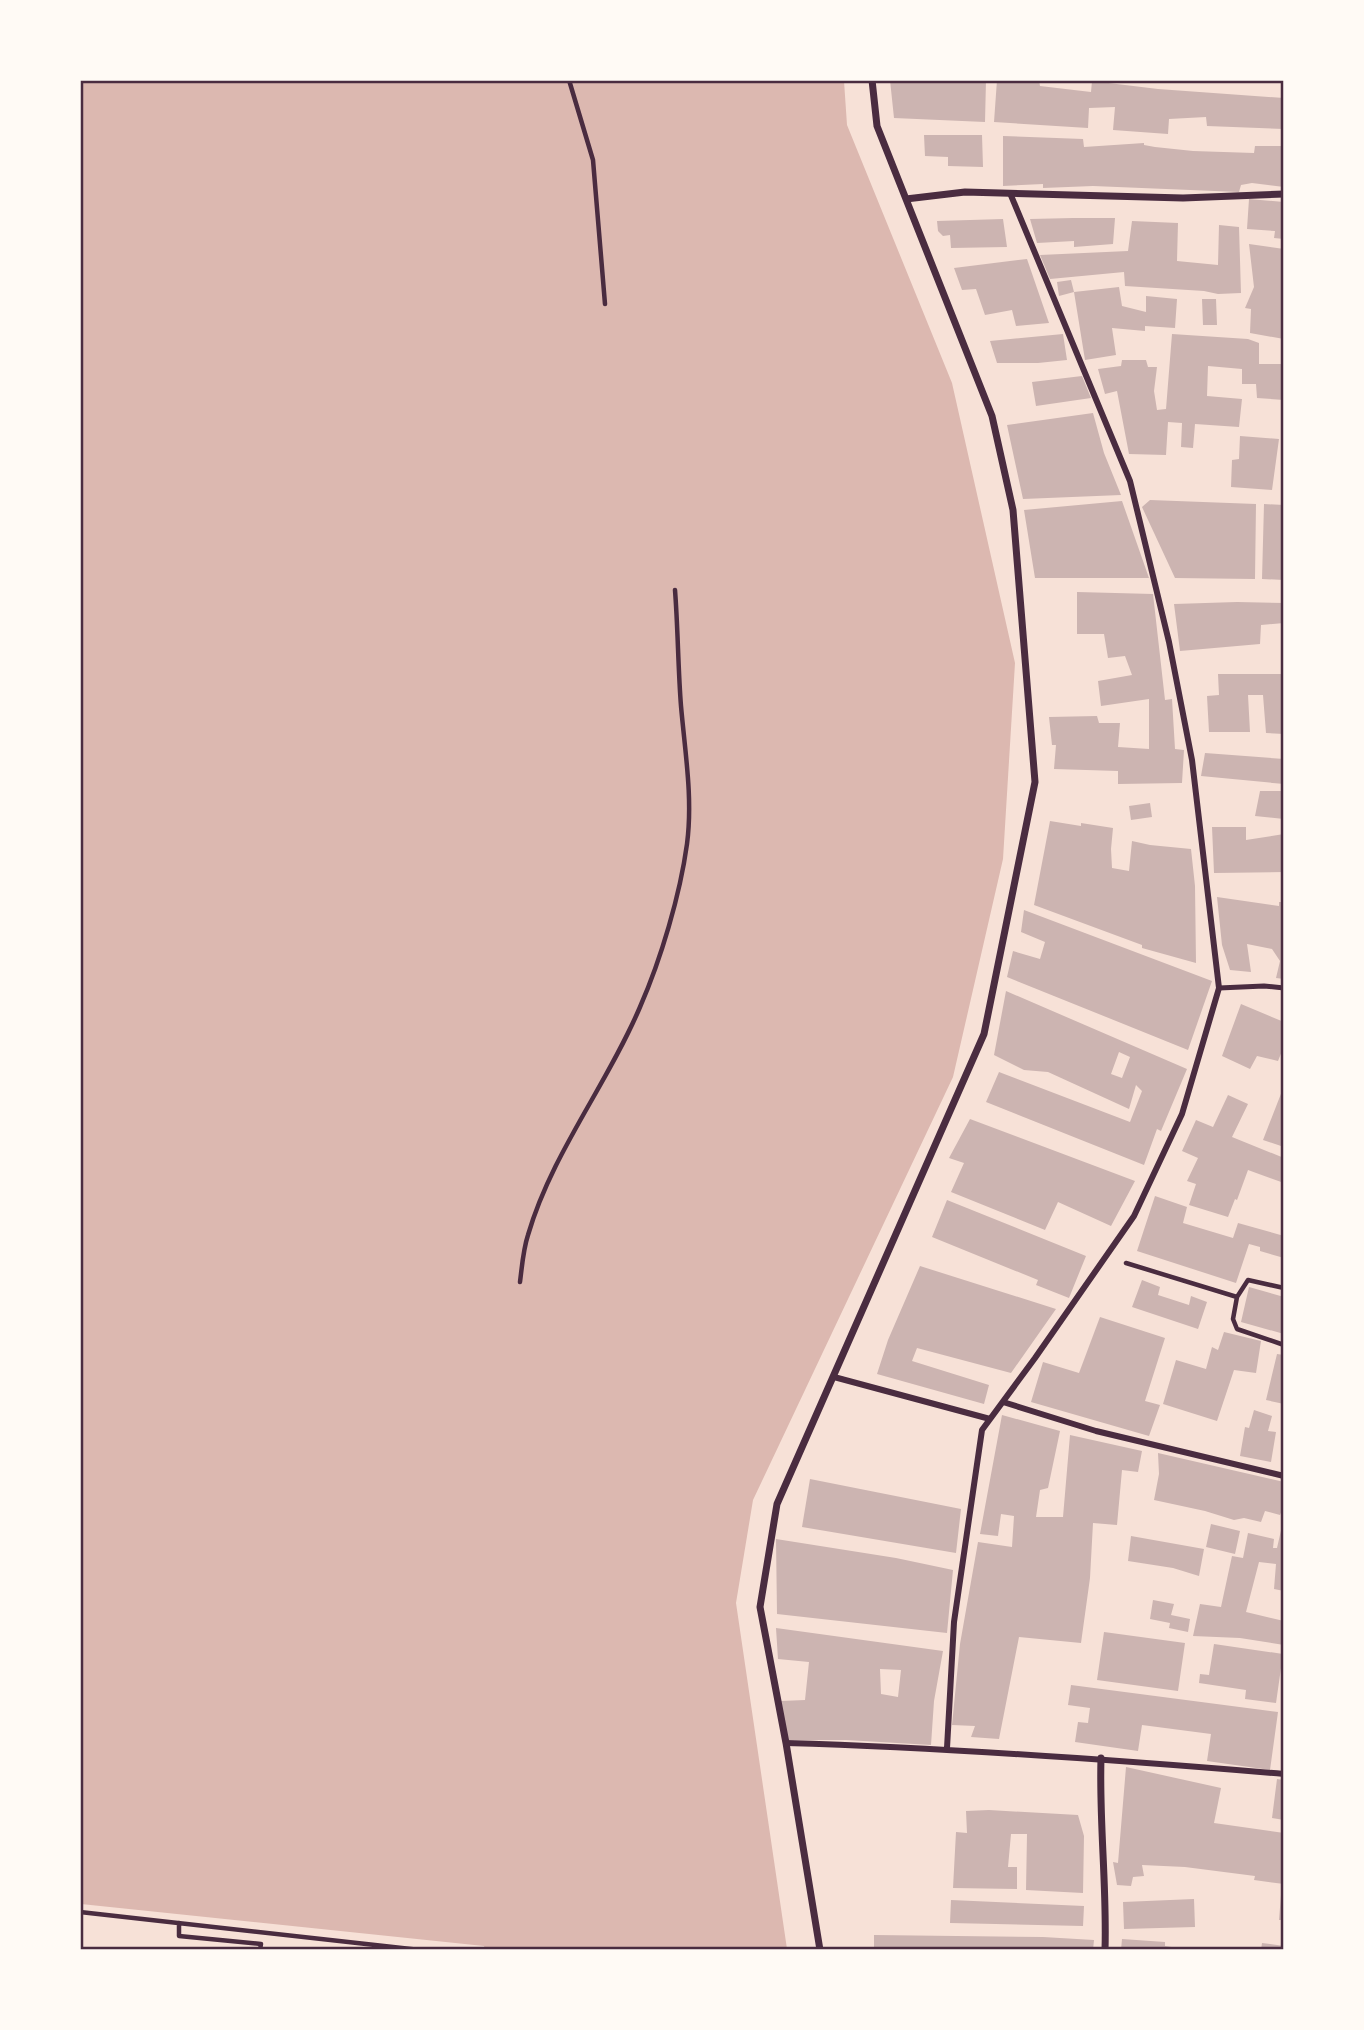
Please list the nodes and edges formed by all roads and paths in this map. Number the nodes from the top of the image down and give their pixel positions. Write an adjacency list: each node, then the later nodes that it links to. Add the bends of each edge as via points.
1 (569, 80): 6 (path, via 593,160)
2 (872, 80): 5 (street, via 877,126)
3 (1010, 193): 4 (street, via 1183,198); 5 (street, via 965,192); 8 (street, via 1129,481 1169,642 1192,760)
4 (1283, 194)
5 (906, 199): 15 (street, via 992,416 1013,510 1035,782 985,1034)
6 (605, 304)
7 (675, 590): 11 (path, via 689,802 687,844 641,1006 541,1198 527,1237)
8 (1219, 988): 9 (lane); 10 (street, via 1182,1114 1134,1216)
9 (1283, 988)
10 (1105, 1257): 13 (path); 16 (street)
11 (520, 1282)
12 (1283, 1288): 13 (path, via 1248,1280)
13 (1237, 1297): 14 (path, via 1233,1319 1237,1329)
14 (1283, 1345)
15 (834, 1377): 17 (street); 19 (street, via 777,1504 760,1607)
16 (1003, 1402): 17 (street); 18 (street, via 1096,1431)
17 (990, 1419): 20 (street, via 982,1430 954,1622)
18 (1283, 1476)
19 (786, 1742): 20 (street); 28 (street)
20 (947, 1748): 21 (street)
21 (1101, 1758): 22 (street); 29 (street)
22 (1283, 1774)
23 (80, 1912): 24 (path)
24 (179, 1923): 26 (path, via 179,1936 261,1944); 27 (path)
25 (227, 1950): 26 (path, via 228,1941 266,1944)
26 (263, 1950)
27 (419, 1950)
28 (820, 1950)
29 (1105, 1950)

